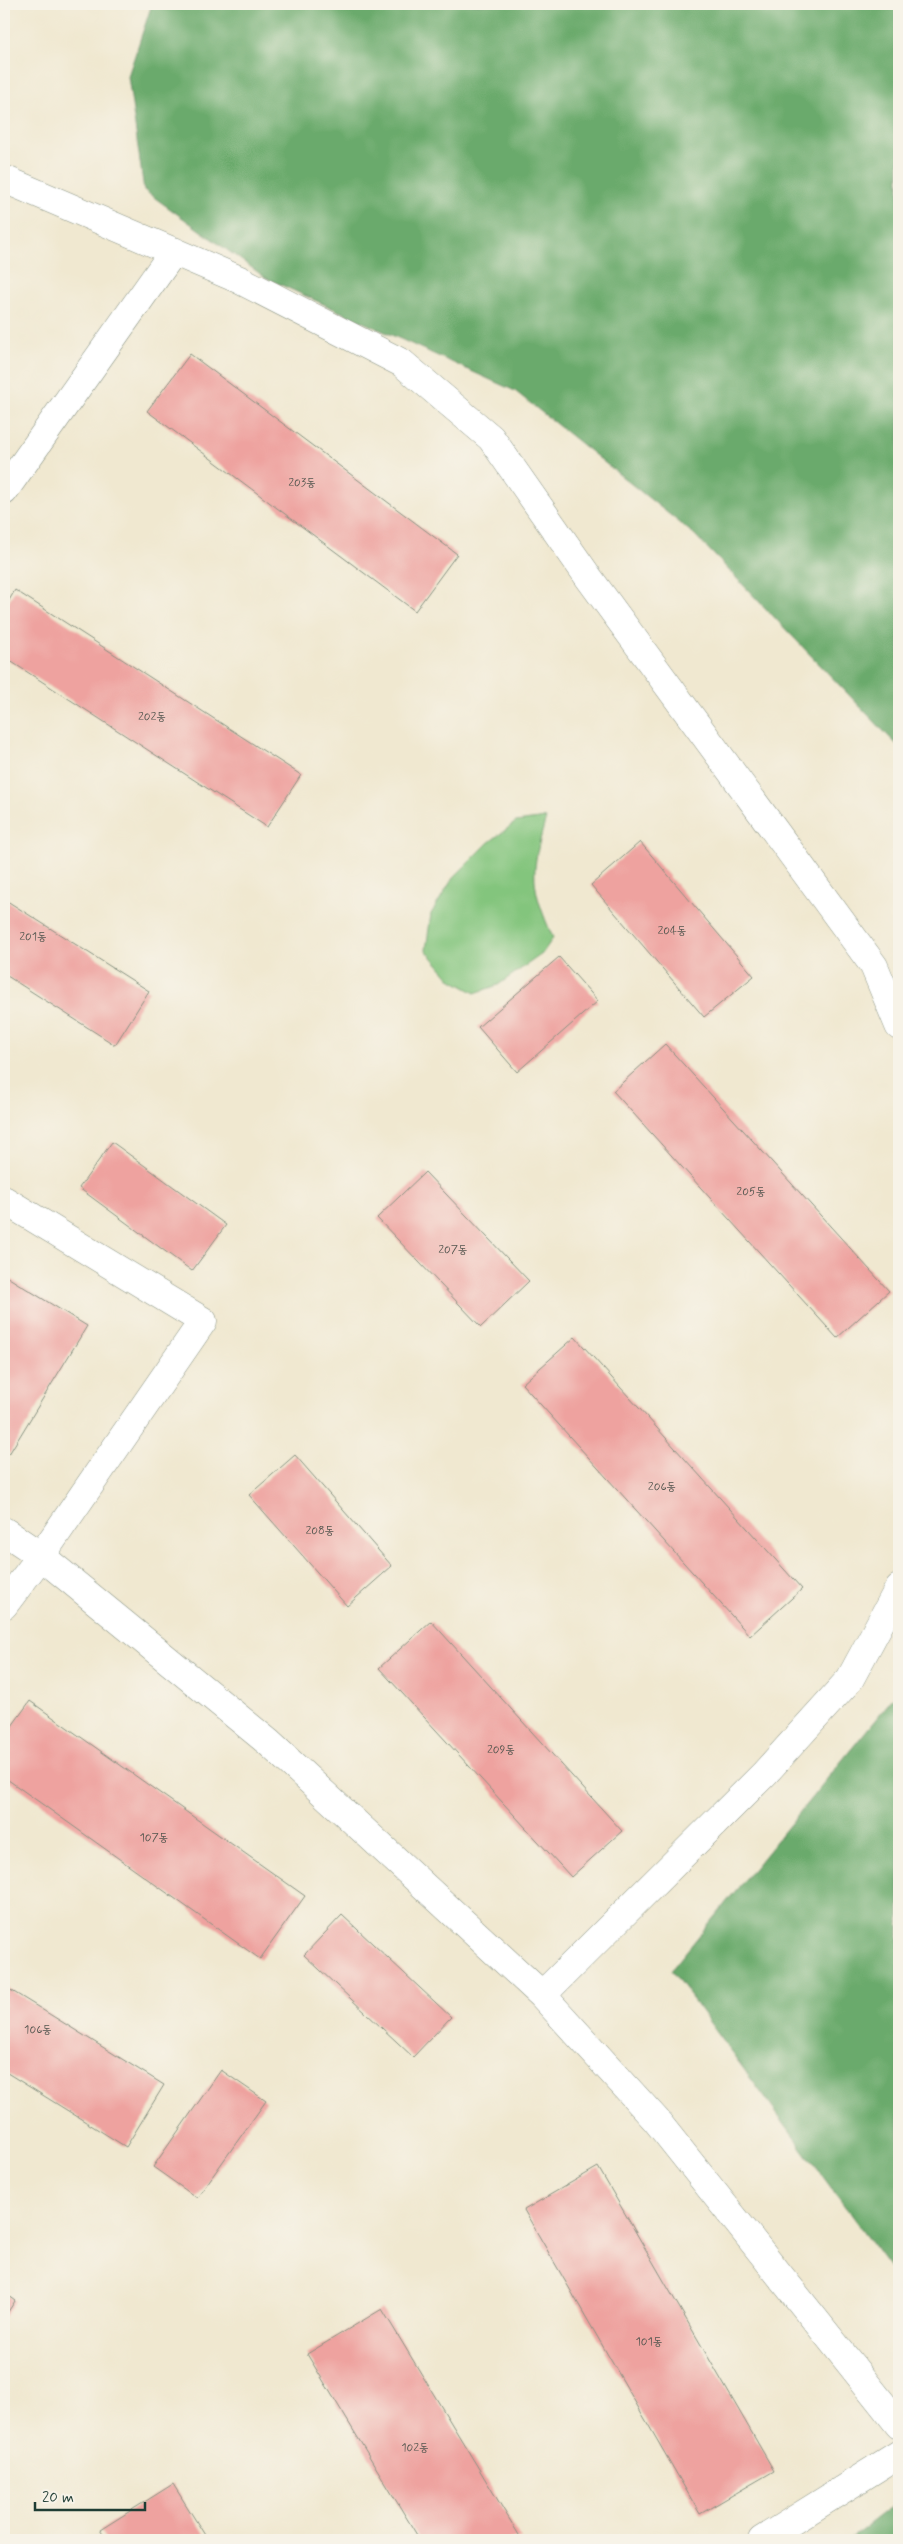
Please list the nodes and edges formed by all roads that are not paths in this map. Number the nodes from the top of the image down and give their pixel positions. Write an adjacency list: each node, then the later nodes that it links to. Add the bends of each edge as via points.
1 (4, 179): 2 (street)
2 (174, 251): 3 (street); 4 (street, via 240,280 402,363 491,438 589,578 874,966)
3 (4, 491)
4 (899, 1026)
5 (4, 1200): 7 (street, via 203,1321)
6 (4, 1531): 7 (street)
7 (41, 1556): 9 (street); 10 (street, via 268,1742)
8 (899, 1588): 10 (street, via 850,1679 765,1773)
9 (4, 1605)
10 (542, 1995): 11 (street, via 656,2120)
11 (899, 2424)
12 (899, 2454): 13 (street)
13 (762, 2540)

